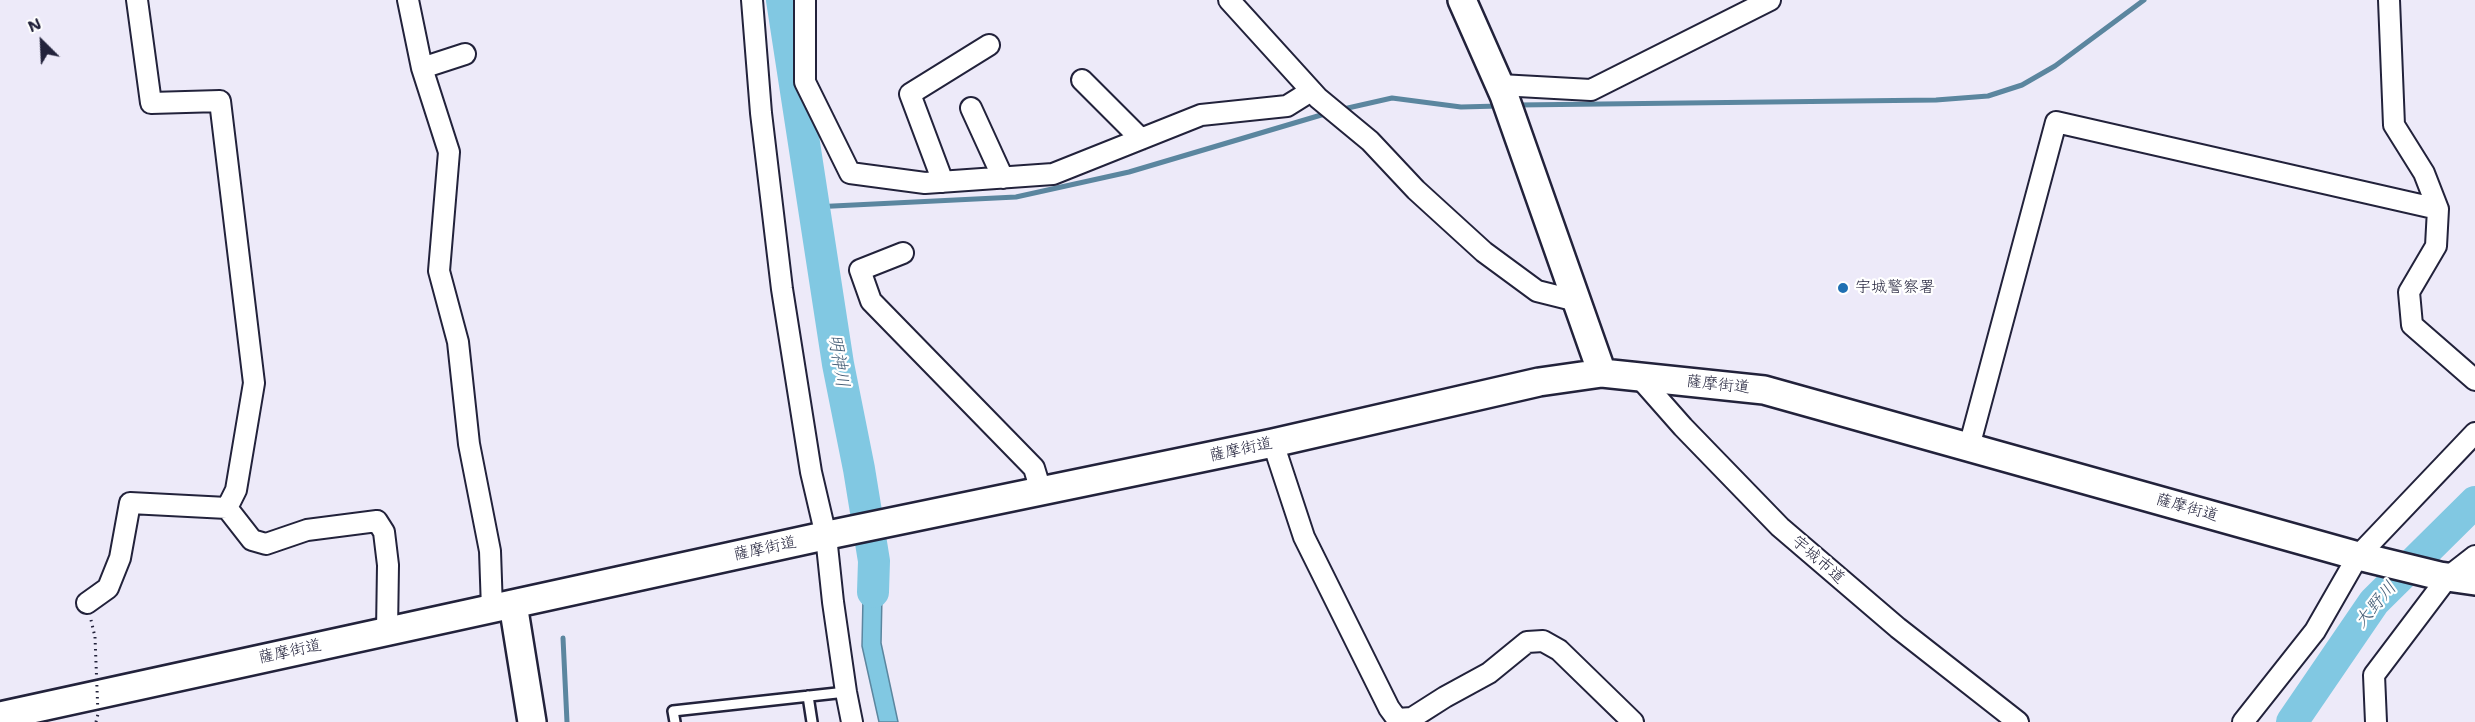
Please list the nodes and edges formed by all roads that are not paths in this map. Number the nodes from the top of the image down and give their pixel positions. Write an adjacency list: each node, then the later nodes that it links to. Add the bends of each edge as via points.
1 (136, 0): 29 (street, via 151,103 220,101 254,383 236,490)
2 (408, 0): 11 (street)
3 (752, 0): 30 (street, via 761,113 783,288 811,472)
4 (805, 0): 18 (street, via 805,82 850,173)
5 (1229, 0): 14 (street)
6 (1462, 0): 13 (street)
7 (1770, 0): 13 (street, via 1591,90)
8 (2389, 0): 19 (street, via 2394,125 2424,173)
9 (989, 45): 18 (street, via 910,94)
10 (465, 54): 11 (street)
11 (422, 69): 36 (street, via 449,152 439,271 458,342 469,444)
12 (1082, 80): 16 (street)
13 (1502, 90): 21 (street)
14 (1314, 95): 16 (street, via 1287,106 1201,115); 21 (street, via 1370,141 1416,190 1484,252 1538,291)
15 (971, 108): 17 (street)
16 (1141, 139): 17 (street, via 1053,174)
17 (1003, 178): 18 (street)
18 (943, 182)
19 (2438, 210): 24 (street, via 2436,246 2409,292 2412,325); 27 (street, via 2056,122)
20 (903, 253): 28 (street, via 860,270 871,301 1034,468)
21 (1577, 301): 22 (street)
22 (1602, 373): 23 (street, 薩摩街道); 26 (street, 薩摩街道, via 1539,382)
23 (1638, 376): 27 (street, 薩摩街道, via 1764,390); 46 (street, 宇城市道, via 1780,527 1898,628)
24 (2475, 380)
25 (2475, 433): 32 (street)
26 (1273, 443): 28 (street, 薩摩街道); 45 (street, via 1317,564 1397,719 1412,718 1489,673 1527,642 1543,641 1559,650)
27 (1969, 447): 32 (street, 薩摩街道)
28 (1041, 491): 30 (street, 薩摩街道)
29 (227, 508): 35 (street, via 130,503 120,558 108,588); 37 (street, via 252,540 266,544 307,530 377,521 384,532 388,565)
30 (830, 535): 36 (street, 薩摩街道); 38 (street)
31 (2475, 556): 33 (street)
32 (2362, 557): 33 (street, 薩摩街道); 47 (street, via 2315,631)
33 (2444, 576): 34 (street, 薩摩街道); 48 (street, via 2374,675)
34 (2475, 581)
35 (87, 603)
36 (503, 607): 37 (street, 薩摩街道); 41 (street)
37 (387, 631): 40 (street, 薩摩街道)
38 (846, 693): 39 (lane); 44 (street)
39 (808, 696): 42 (lane, via 673,711); 43 (lane)
40 (11, 717)
41 (532, 722)
42 (675, 722)
43 (812, 722)
44 (852, 722)
45 (1634, 722)
46 (2018, 722)
47 (2243, 722)
48 (2376, 722)

